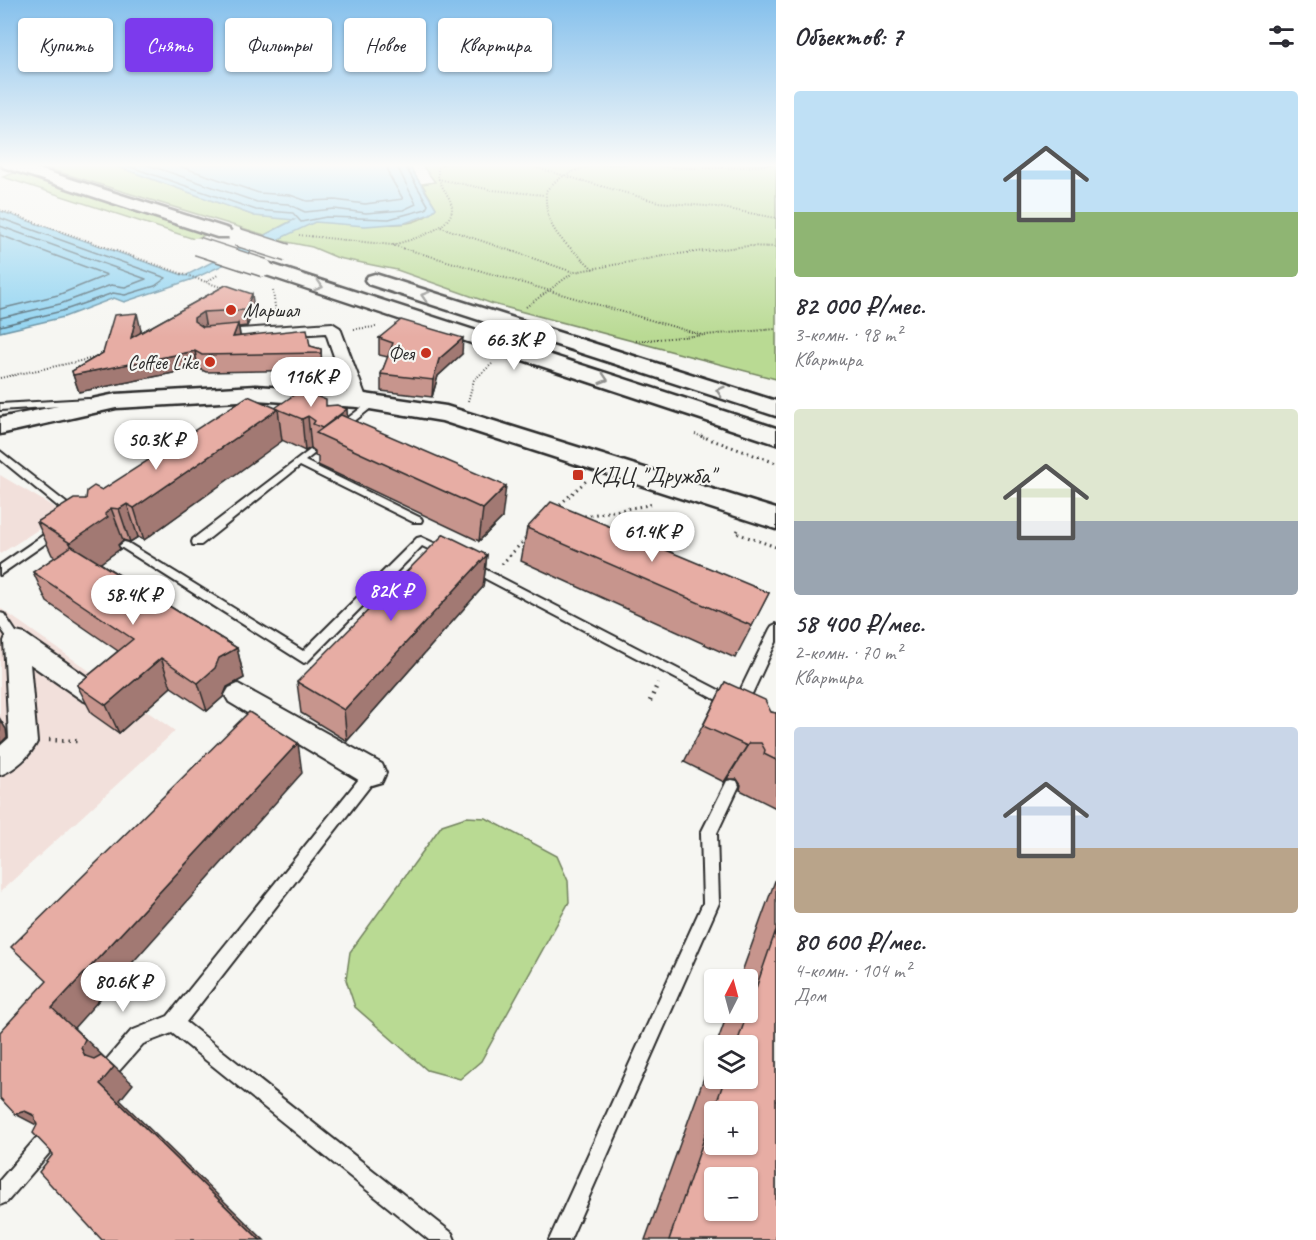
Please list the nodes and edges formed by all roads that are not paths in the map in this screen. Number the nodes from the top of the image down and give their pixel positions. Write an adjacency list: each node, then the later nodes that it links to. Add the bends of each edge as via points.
1 (188, 222): 3 (main road, bridge)
2 (175, 238): 12 (main road, one-way to 12, bridge)
3 (310, 261)
4 (356, 274): 9 (main road, one-way to 4)
5 (206, 336): 7 (street, via 332,328)
6 (116, 401): 7 (main road, via 256,393); 8 (lane); 10 (main road)
7 (365, 401): 11 (lane); 16 (main road, via 446,414)
8 (0, 407)
9 (776, 409)
10 (0, 426)
11 (333, 434)
12 (776, 436)
13 (310, 453): 15 (lane)
14 (0, 454): 20 (lane, via 81,519)
15 (299, 462): 17 (lane); 18 (lane)
16 (776, 519)
17 (417, 520)
18 (197, 542)
19 (124, 546): 22 (lane, via 304,658 421,541 744,712)
20 (0, 571)
21 (0, 617): 23 (lane)
22 (776, 629)
23 (16, 641): 24 (street); 26 (street, via 23,742)
24 (91, 693)
25 (238, 695): 27 (street)
26 (0, 763)
27 (372, 773): 29 (lane)
28 (732, 786): 34 (lane, via 709,833 711,903)
29 (174, 1023): 30 (lane, via 137,1037); 33 (lane)
30 (113, 1065)
31 (50, 1137): 32 (lane)
32 (0, 1195)
33 (445, 1240)
34 (559, 1240)

